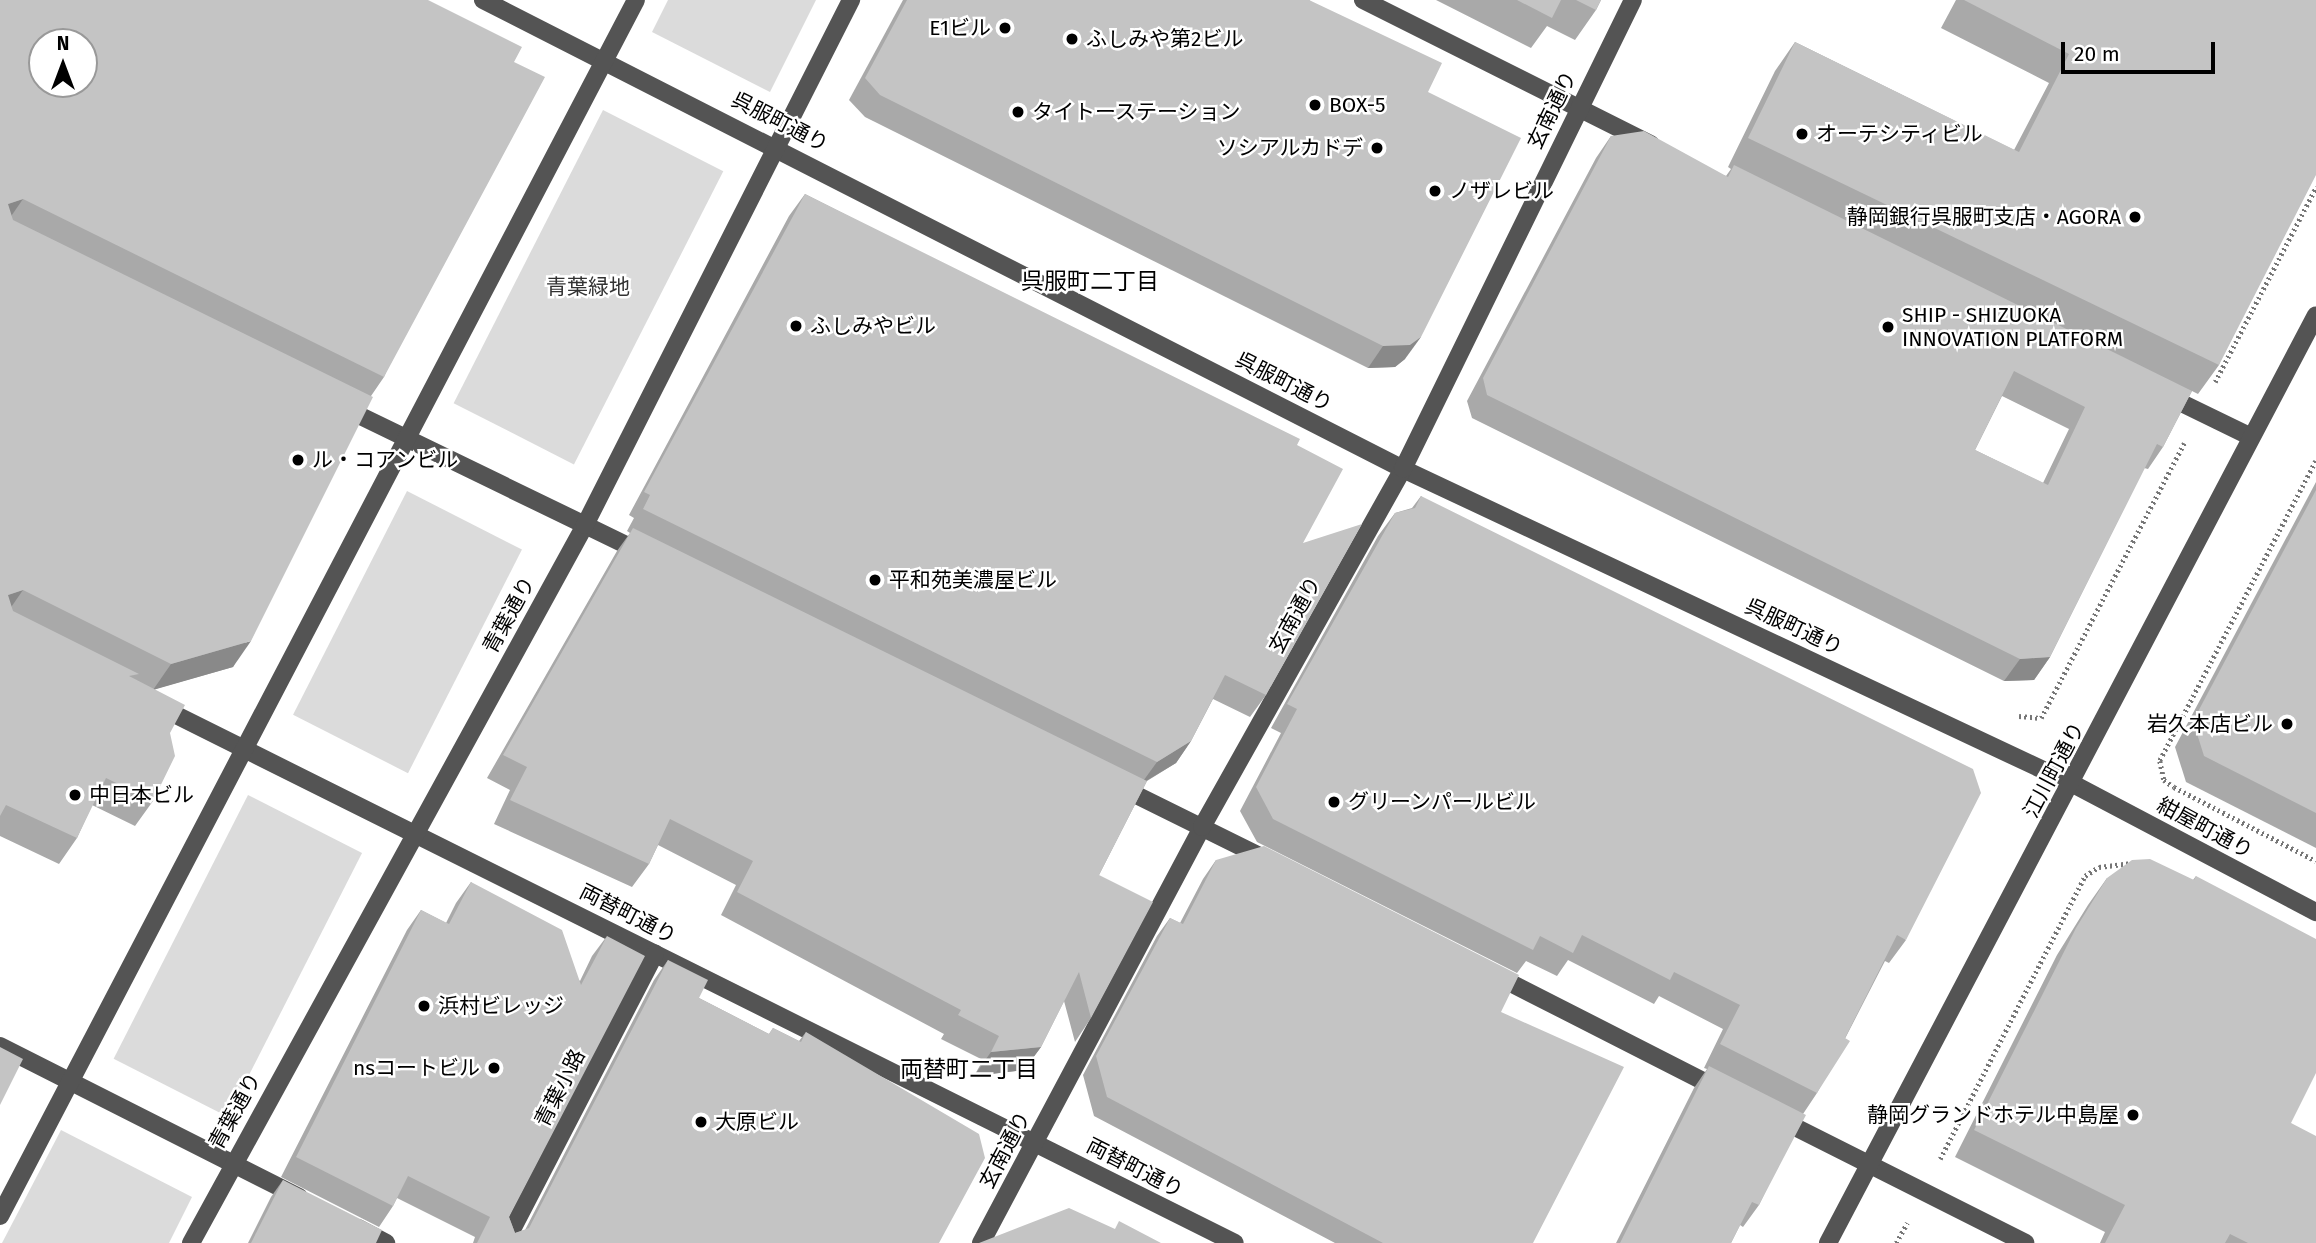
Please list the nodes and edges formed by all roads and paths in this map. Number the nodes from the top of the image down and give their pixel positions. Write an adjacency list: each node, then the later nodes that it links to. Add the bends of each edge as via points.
1 (484, 0): 6 (street, 呉服町通り)
2 (636, 0): 6 (street)
3 (851, 0): 8 (street, 青葉通り)
4 (1363, 0): 7 (street)
5 (1633, 0): 7 (street, 玄南通り)
6 (605, 59): 8 (street, 呉服町通り); 16 (street)
7 (1577, 108): 9 (street); 18 (street, 玄南通り)
8 (779, 147): 18 (street, 呉服町通り); 19 (street, 青葉通り)
9 (1665, 151)
10 (2316, 187): 14 (path)
11 (2316, 315): 15 (street, 江川町通り)
12 (2150, 387): 14 (street)
13 (321, 397): 16 (street)
14 (2200, 412): 15 (street); 22 (path, via 2041,718)
15 (2251, 437): 25 (street, 江川町通り)
16 (408, 440): 19 (street); 23 (street)
17 (2316, 461): 28 (path, via 2160,761 2164,780 2174,787)
18 (1403, 469): 25 (street, 呉服町通り); 26 (street, 玄南通り)
19 (585, 525): 20 (street); 27 (street, 青葉通り)
20 (659, 561)
21 (137, 695): 23 (street, 両替町通り)
22 (2006, 715)
23 (248, 751): 27 (street, 両替町通り); 35 (street)
24 (1103, 779): 26 (street)
25 (2073, 783): 31 (street, 紺屋町通り); 40 (street, 江川町通り)
26 (1202, 827): 30 (street); 38 (street, 玄南通り)
27 (415, 832): 32 (street, 両替町通り); 39 (street, 青葉通り)
28 (2316, 861)
29 (2135, 865): 41 (path, via 2122,861 2085,876)
30 (1289, 871)
31 (2316, 912)
32 (655, 954): 38 (street, 両替町通り); 47 (street, 青葉小路)
33 (1474, 965): 36 (street)
34 (0, 1046): 35 (street)
35 (72, 1082): 39 (street); 43 (street)
36 (1734, 1096)
37 (1758, 1109): 40 (street)
38 (1034, 1143): 48 (street, 玄南通り); 49 (street, 両替町通り)
39 (233, 1162): 42 (street); 45 (street, 青葉通り)
40 (1870, 1165): 41 (street); 50 (street, 江川町通り)
41 (1924, 1192): 51 (path); 52 (street)
42 (315, 1206)
43 (0, 1216)
44 (339, 1218): 46 (street)
45 (191, 1243)
46 (386, 1243)
47 (505, 1243)
48 (981, 1243)
49 (1236, 1243)
50 (1828, 1243)
51 (1896, 1243)
52 (2025, 1243)

